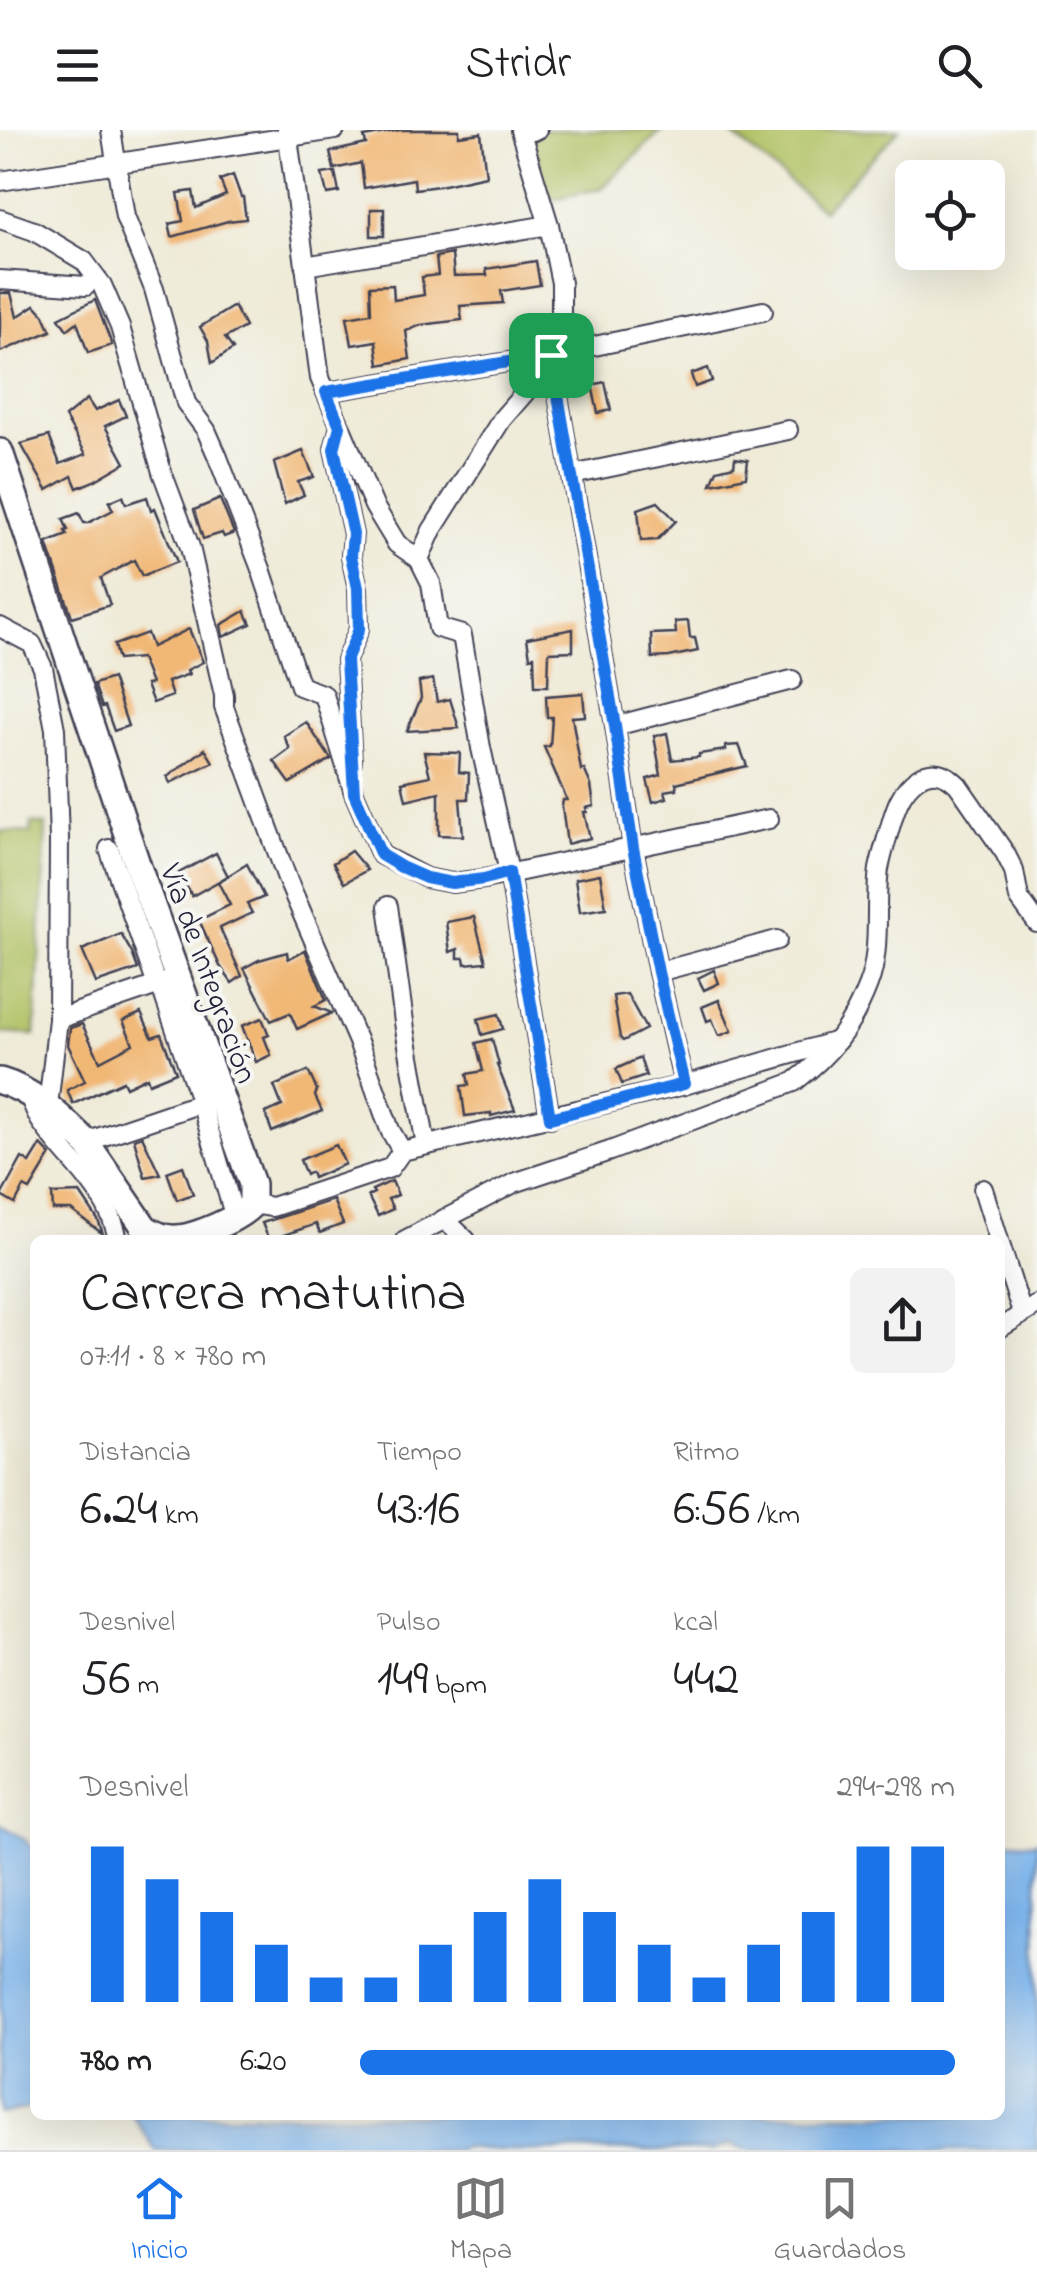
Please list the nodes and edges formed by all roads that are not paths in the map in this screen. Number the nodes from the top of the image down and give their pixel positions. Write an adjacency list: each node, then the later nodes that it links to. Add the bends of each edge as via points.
1 (111, 130): 5 (street)
2 (335, 130): 4 (street)
3 (531, 131): 8 (street)
4 (287, 134): 5 (street); 9 (street)
5 (117, 164): 6 (street); 24 (street, via 125,217 186,402 217,455 300,686 324,695)
6 (0, 181)
7 (0, 219): 43 (street, via 84,260 102,285 190,547 224,707 288,882)
8 (549, 226): 9 (street); 13 (street, via 561,283 561,329)
9 (304, 266): 14 (street)
10 (0, 280): 11 (street)
11 (86, 286)
12 (763, 311): 13 (street)
13 (551, 355): 14 (street); 18 (street); 20 (street, via 502,419)
14 (326, 392): 15 (street)
15 (340, 426): 20 (street, via 374,506 398,544); 24 (street, via 334,449 358,588 359,629 346,660)
16 (788, 430): 18 (street)
17 (0, 452): 19 (main road, Vía de Integración)
18 (572, 476): 23 (street)
19 (6, 488): 45 (main road, Vía de Integración, via 252,1184)
20 (419, 558): 28 (street, via 438,628 462,634)
21 (0, 627): 34 (street, via 32,644 55,728)
22 (792, 680): 23 (street)
23 (615, 726): 26 (street)
24 (354, 793): 28 (street, via 381,855 401,867 452,883)
25 (769, 818): 26 (street)
26 (633, 848): 28 (street); 32 (street)
27 (109, 849): 33 (street)
28 (509, 872): 40 (street)
29 (388, 906): 42 (street)
30 (1037, 923): 35 (street, via 1019,898 1006,854 958,785 928,772 902,793 892,820 880,868 870,980)
31 (776, 940): 32 (street)
32 (658, 972): 37 (street)
33 (160, 984): 34 (street); 39 (street)
34 (58, 1019): 38 (street)
35 (837, 1042): 37 (street); 46 (street, via 794,1082 514,1183)
36 (0, 1081): 38 (main road)
37 (684, 1084): 40 (street)
38 (38, 1099): 41 (main road); 47 (street, via 40,1120 96,1188)
39 (202, 1102): 41 (street); 45 (street)
40 (550, 1118): 42 (street)
41 (86, 1142): 48 (main road)
42 (426, 1146): 43 (street)
43 (402, 1151): 45 (street, via 390,1168 272,1208)
44 (983, 1189): 52 (street)
45 (244, 1211): 49 (main road)
46 (444, 1219): 50 (street); 51 (street)
47 (117, 1235)
48 (152, 1235)
49 (188, 1235)
50 (414, 1235)
51 (461, 1235)
52 (998, 1235)
53 (1005, 1254): 54 (street)
54 (1029, 1309): 55 (street)
55 (1005, 1325)

